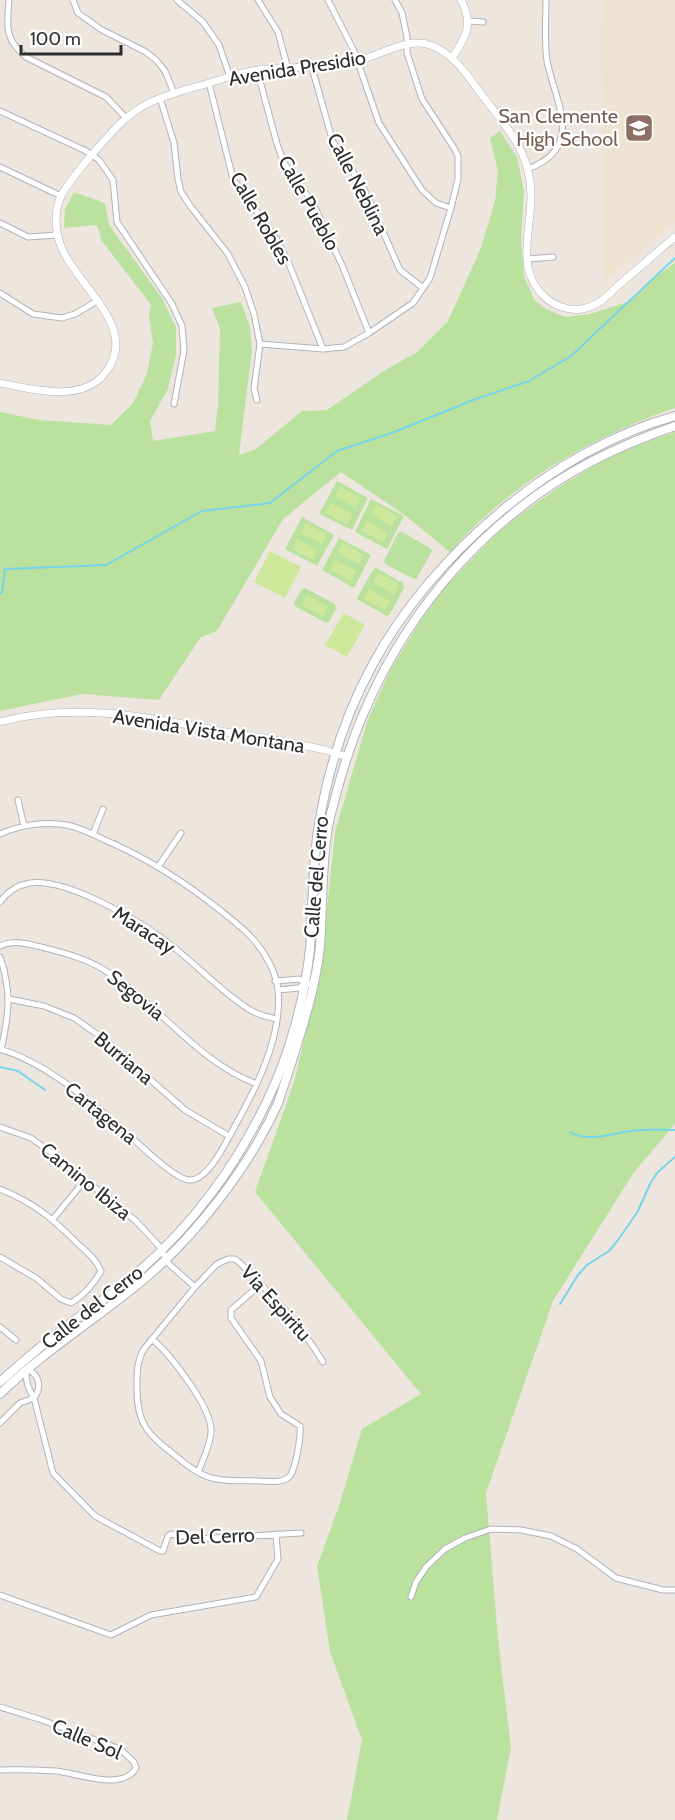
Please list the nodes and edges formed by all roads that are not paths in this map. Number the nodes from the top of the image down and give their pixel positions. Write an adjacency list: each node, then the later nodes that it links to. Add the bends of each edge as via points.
1 (9, 0): 22 (street, via 7,18 15,48 106,97)
2 (73, 0): 19 (street, via 78,14 156,60)
3 (177, 0): 17 (street, via 203,22 219,45)
4 (258, 0): 15 (street, via 278,32)
5 (328, 0): 13 (street)
6 (395, 0): 11 (street, via 402,13)
7 (461, 0): 9 (street)
8 (546, 0): 25 (street, via 547,60 562,111 563,132 552,153)
9 (469, 21): 10 (street); 12 (street, via 466,35)
10 (483, 22)
11 (406, 44): 12 (street, Avenida Presidio, via 425,44); 13 (street, Avenida Presidio); 27 (street, via 422,99 458,156 458,179)
12 (452, 58): 25 (street, Avenida Presidio, via 521,148)
13 (358, 61): 14 (street, Avenida Presidio); 27 (street, via 373,110 386,134 422,190 436,203)
14 (312, 68): 15 (street, Avenida Presidio); 33 (street, Calle Neblina, via 333,142 363,187 400,270)
15 (288, 69): 16 (street, Avenida Presidio)
16 (257, 70): 17 (street, Avenida Presidio); 36 (street, Calle Pueblo, via 284,163 312,202)
17 (230, 77): 18 (street, Avenida Presidio)
18 (209, 83): 19 (street, Avenida Presidio); 38 (street, Calle Robles, via 233,179 276,238)
19 (174, 93): 20 (street, Avenida Presidio)
20 (160, 98): 22 (street, Avenida Presidio); 37 (street, via 174,143 182,192 234,263 254,314)
21 (0, 111): 23 (street)
22 (126, 118): 23 (street, Avenida Presidio)
23 (92, 156): 26 (street, Avenida Presidio); 41 (street, via 113,180 117,222 172,304 182,326 184,350)
24 (0, 167): 26 (street)
25 (528, 169): 32 (street, Avenida Presidio, via 532,201)
26 (61, 196): 29 (street, Avenida Presidio, via 56,214)
27 (451, 208): 33 (street)
28 (0, 223): 29 (street, via 28,237)
29 (57, 235): 35 (street, Avenida Presidio, via 63,253)
30 (675, 237): 32 (street, Avenida Presidio, via 598,303 581,309 564,308 549,301 537,289)
31 (553, 257): 32 (street)
32 (527, 259)
33 (423, 288): 36 (street, via 414,303)
34 (0, 293): 35 (street, via 33,314 62,318)
35 (97, 301): 39 (street, Avenida Presidio, via 114,329 116,346 113,361 94,384 60,393)
36 (369, 333): 38 (street, via 344,347)
37 (260, 344): 38 (street); 40 (street, via 254,389)
38 (323, 349)
39 (0, 383)
40 (257, 400)
41 (174, 404)
42 (675, 416): 45 (main road, Calle del Cerro, via 630,431 588,452 487,522 436,574 401,619 373,664)
43 (675, 426): 46 (main road, Calle del Cerro, via 607,453 571,473 493,530 445,579 411,624 383,670)
44 (0, 722): 45 (street, Avenida Vista Montana, via 60,712 120,714)
45 (336, 754): 46 (street, Avenida Vista Montana); 57 (main road, Calle del Cerro, via 314,855)
46 (346, 756): 57 (main road, Calle del Cerro, via 328,828 320,949)
47 (18, 800): 49 (street)
48 (103, 809): 52 (street)
49 (24, 826): 51 (street); 52 (street, via 68,825)
50 (181, 833): 53 (street)
51 (0, 834)
52 (93, 834): 53 (street)
53 (158, 867): 58 (street, via 185,883 251,937 266,956)
54 (0, 902): 60 (street, Maracay, via 17,886 30,883 54,884 78,893 131,918 163,939 248,1010)
55 (0, 946): 62 (street, Segovia, via 19,942 73,955 102,968 226,1070)
56 (0, 957): 59 (street)
57 (309, 984): 58 (street, via 300,979); 68 (main road, Calle del Cerro, via 287,1053 251,1134 196,1214); 70 (main road, Calle del Cerro, via 299,1038 278,1102 260,1138 203,1220)
58 (277, 986): 60 (street)
59 (9, 999): 61 (street); 64 (street, Burriana, via 44,1006 74,1018 104,1039 184,1110)
60 (277, 1019): 62 (street)
61 (1, 1050): 64 (street, Cartagena, via 47,1069 185,1179 198,1179)
62 (257, 1084): 64 (street)
63 (0, 1127): 65 (street, Camino Ibiza, via 31,1138)
64 (229, 1136)
65 (85, 1180): 67 (street); 68 (street, Camino Ibiza, via 136,1221)
66 (0, 1189): 67 (street, via 24,1199)
67 (53, 1219): 69 (street, via 97,1261 101,1271 80,1297 71,1303 61,1299 36,1278)
68 (162, 1250): 70 (street, Camino Ibiza); 77 (main road, Calle del Cerro)
69 (0, 1257)
70 (166, 1259): 72 (street); 77 (main road, Calle del Cerro, via 126,1293)
71 (261, 1284): 72 (street, Via Espiritu, via 236,1260 228,1258); 76 (street, Via Espiritu); 82 (street, via 231,1310 231,1318 261,1361 270,1397 281,1414 300,1426 299,1448 290,1475 283,1480 260,1481 217,1479)
72 (195, 1287): 74 (street)
73 (0, 1327): 75 (street)
74 (152, 1338): 82 (street, via 171,1357 209,1421 209,1441); 82 (street, via 137,1366 140,1418 153,1438)
75 (16, 1340)
76 (323, 1362)
77 (24, 1366): 78 (main road, Calle del Cerro); 79 (main road, Calle del Cerro); 80 (street, Del Cerro); 80 (street, Del Cerro, via 39,1383)
78 (0, 1382)
79 (0, 1394)
80 (34, 1398): 81 (street, via 20,1403); 84 (street, Del Cerro, via 53,1473 95,1516 161,1552 171,1534 196,1539)
81 (0, 1423)
82 (198, 1472)
83 (301, 1533): 84 (street, Del Cerro)
84 (276, 1534): 86 (street, Del Cerro, via 278,1559 256,1597 152,1615 111,1635)
85 (675, 1590): 87 (street, via 616,1578 577,1549 551,1536 491,1529 445,1549 426,1567)
86 (0, 1595)
87 (411, 1597)
88 (0, 1707): 89 (street, Calle Sol, via 120,1749 136,1768 129,1776 106,1780 59,1772)
89 (0, 1770)

